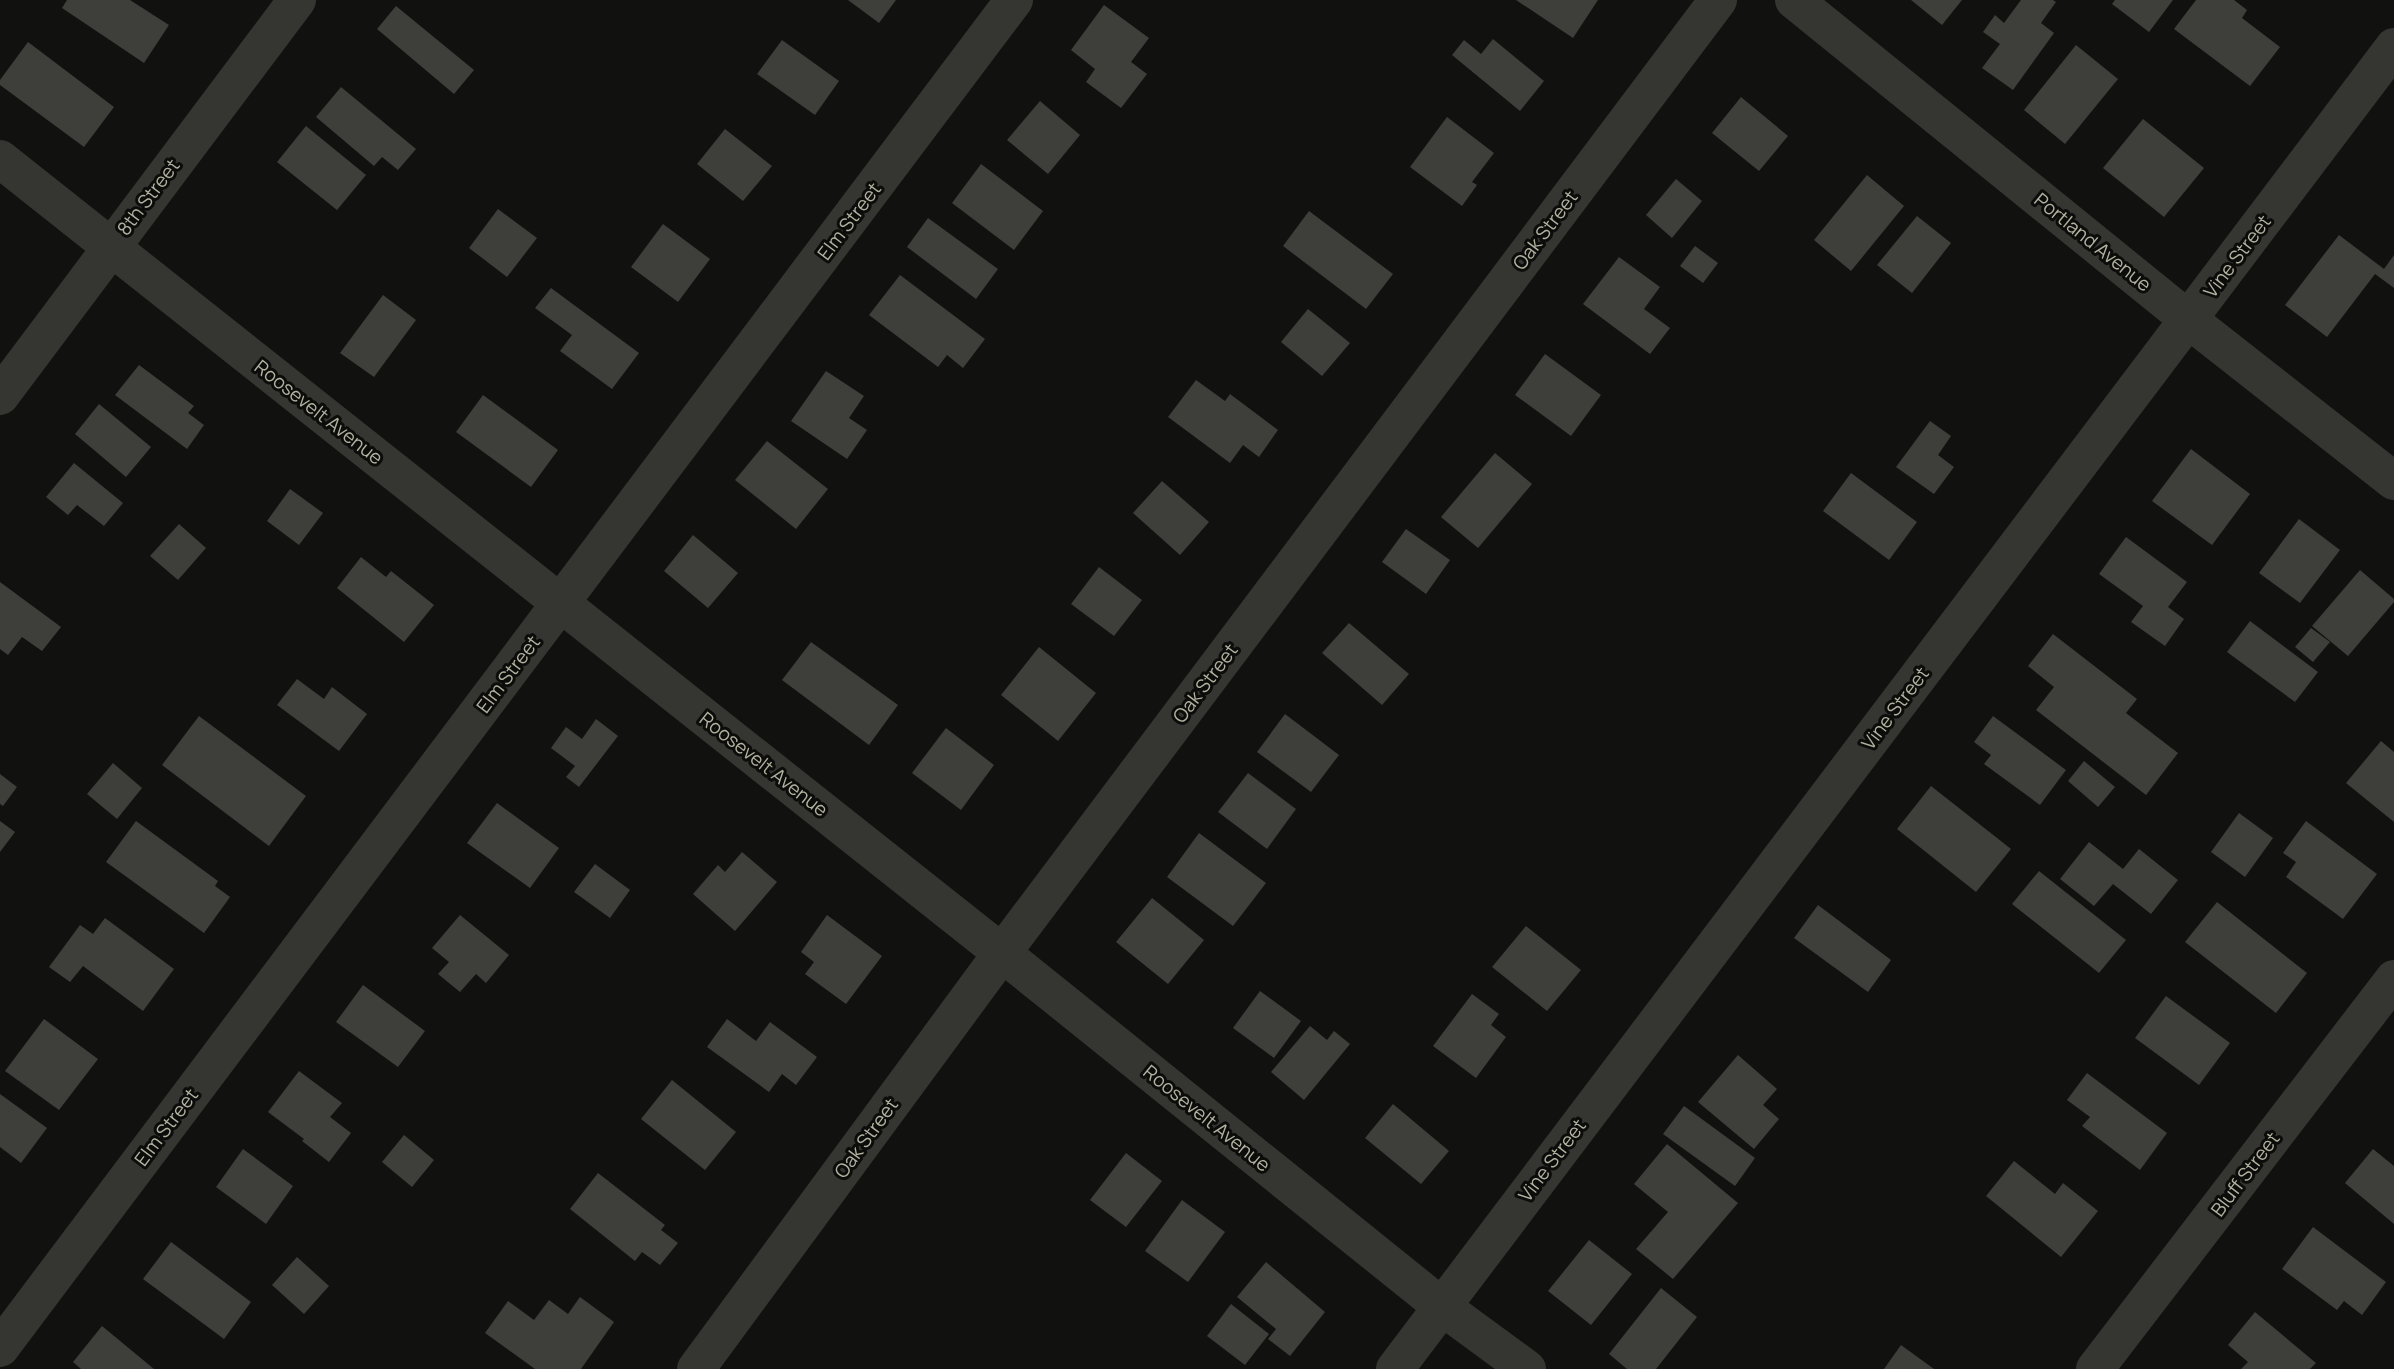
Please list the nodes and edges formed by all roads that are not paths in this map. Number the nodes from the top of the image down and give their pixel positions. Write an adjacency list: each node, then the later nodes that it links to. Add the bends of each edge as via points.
1 (298, 0): 7 (street, 8th Street)
2 (1014, 0): 11 (street, Elm Street)
3 (1718, 0): 12 (street, Oak Street)
4 (1794, 0): 8 (street, Portland Avenue)
5 (2394, 47): 8 (street, Vine Street)
6 (0, 159): 7 (street, Roosevelt Avenue)
7 (111, 246): 9 (street, 8th Street); 11 (street, Roosevelt Avenue)
8 (2189, 320): 10 (street, Portland Avenue); 14 (street, Vine Street)
9 (0, 396)
10 (2394, 481)
11 (561, 603): 12 (street, Roosevelt Avenue); 15 (street, Elm Street)
12 (1002, 953): 14 (street, Roosevelt Avenue); 16 (street, Oak Street)
13 (2394, 979): 19 (street, Bluff Street)
14 (1441, 1306): 17 (street, Vine Street); 18 (street, Roosevelt Avenue)
15 (0, 1348)
16 (695, 1369)
17 (1395, 1369)
18 (1527, 1369)
19 (2095, 1369)

